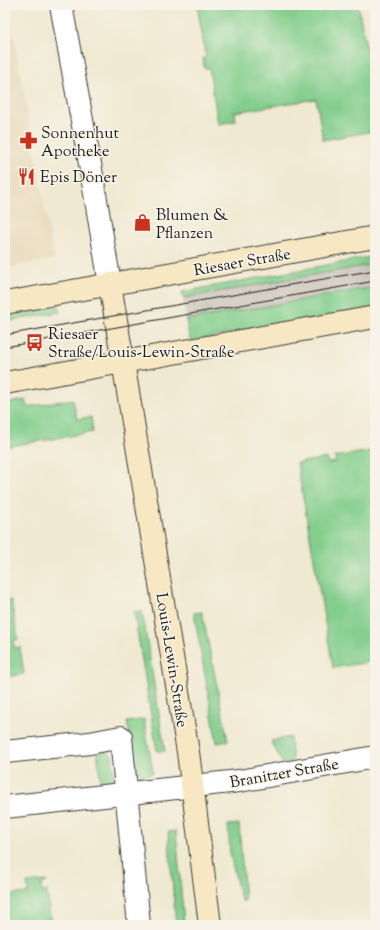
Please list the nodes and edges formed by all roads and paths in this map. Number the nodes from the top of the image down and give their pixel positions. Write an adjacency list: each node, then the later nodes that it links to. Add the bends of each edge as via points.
1 (61, 5): 3 (street)
2 (375, 237): 3 (main road, Riesaer Straße)
3 (110, 284): 4 (main road, Riesaer Straße); 6 (main road)
4 (5, 303)
5 (375, 318): 6 (main road)
6 (123, 362): 7 (main road); 10 (main road, Louis-Lewin-Straße)
7 (5, 383)
8 (5, 752): 11 (street, via 121,737)
9 (375, 757): 10 (street, Branitzer Straße)
10 (193, 787): 11 (street); 14 (main road)
11 (128, 794): 12 (street); 13 (street)
12 (5, 807)
13 (139, 925)
14 (210, 925)

